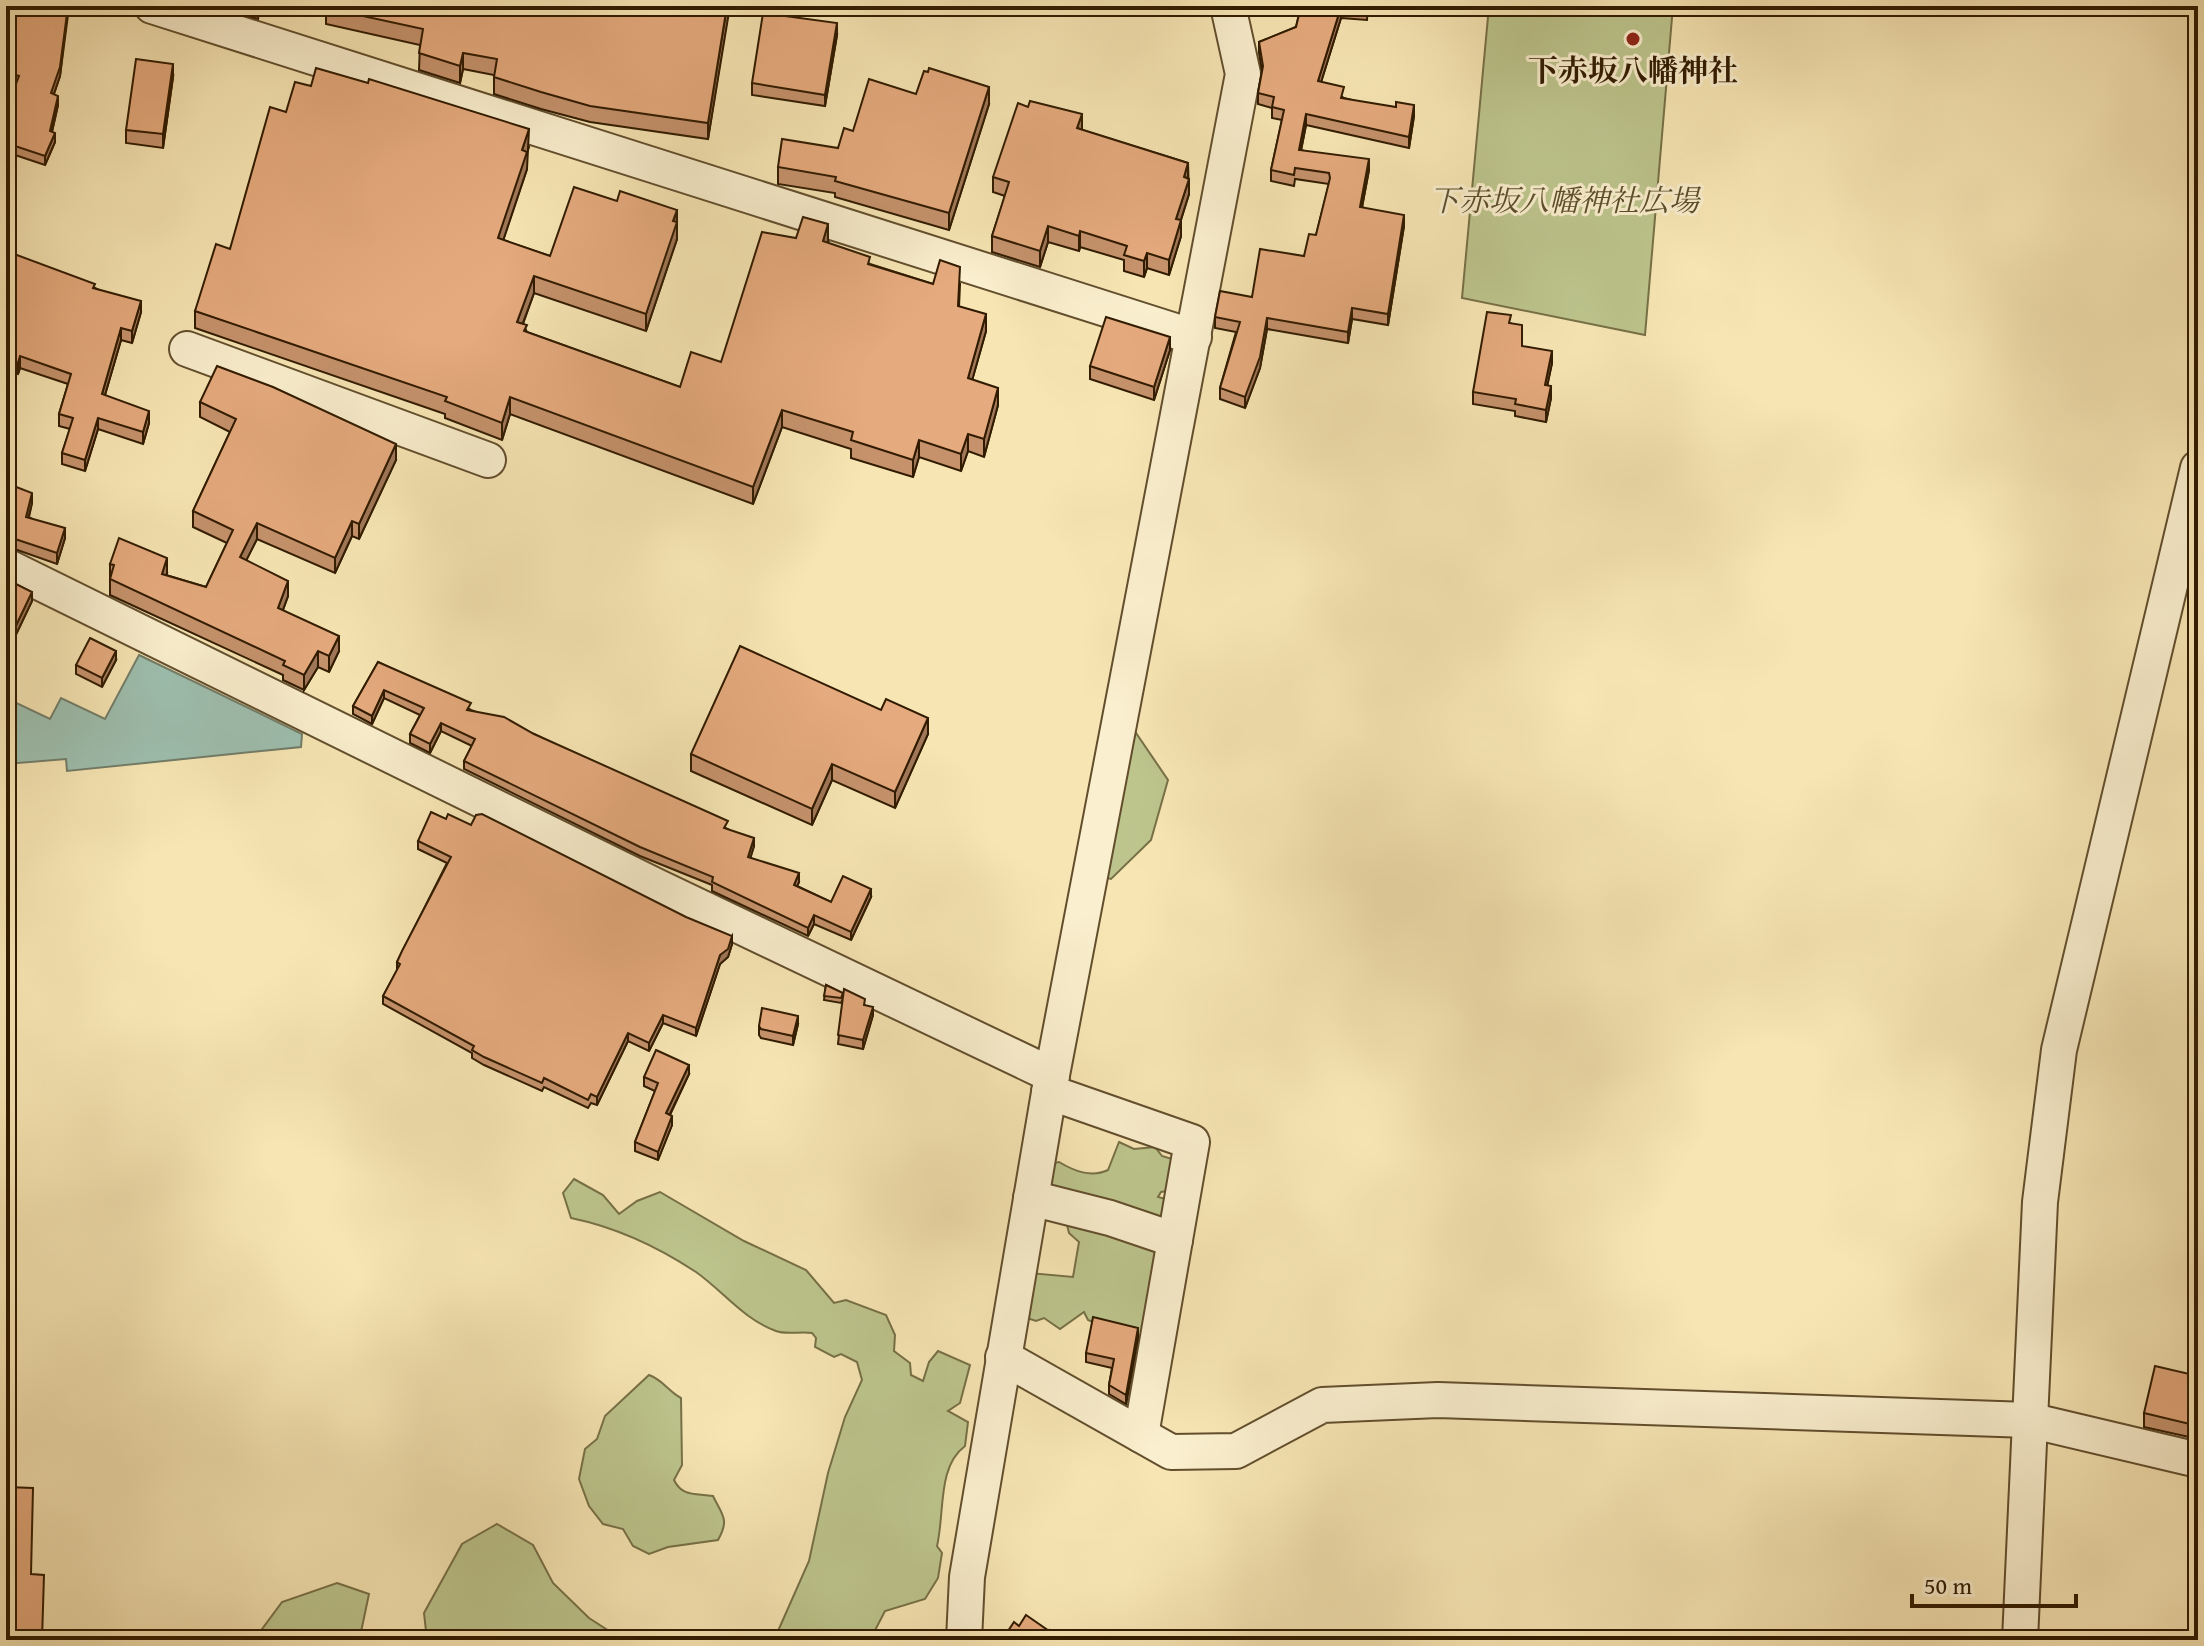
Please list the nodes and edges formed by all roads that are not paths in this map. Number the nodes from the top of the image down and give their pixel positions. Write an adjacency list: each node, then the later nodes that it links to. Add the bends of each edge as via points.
1 (152, 6): 3 (street)
2 (1228, 6): 4 (street, via 1243,74)
3 (225, 16): 4 (street)
4 (1194, 337): 9 (street)
5 (187, 349): 6 (street)
6 (488, 460)
7 (2198, 468): 13 (street, via 2059,1050 2040,1202)
8 (6, 566): 9 (street)
9 (1051, 1084): 10 (street); 11 (street, via 1192,1142)
10 (1031, 1198): 11 (street); 12 (street)
11 (1175, 1240): 14 (street)
12 (1003, 1357): 14 (street); 16 (street, via 967,1577)
13 (2029, 1420): 14 (street, via 1438,1400 1322,1405 1236,1451 1171,1452); 15 (street); 17 (street)
14 (1141, 1435)
15 (2198, 1460)
16 (964, 1640)
17 (2020, 1640)

